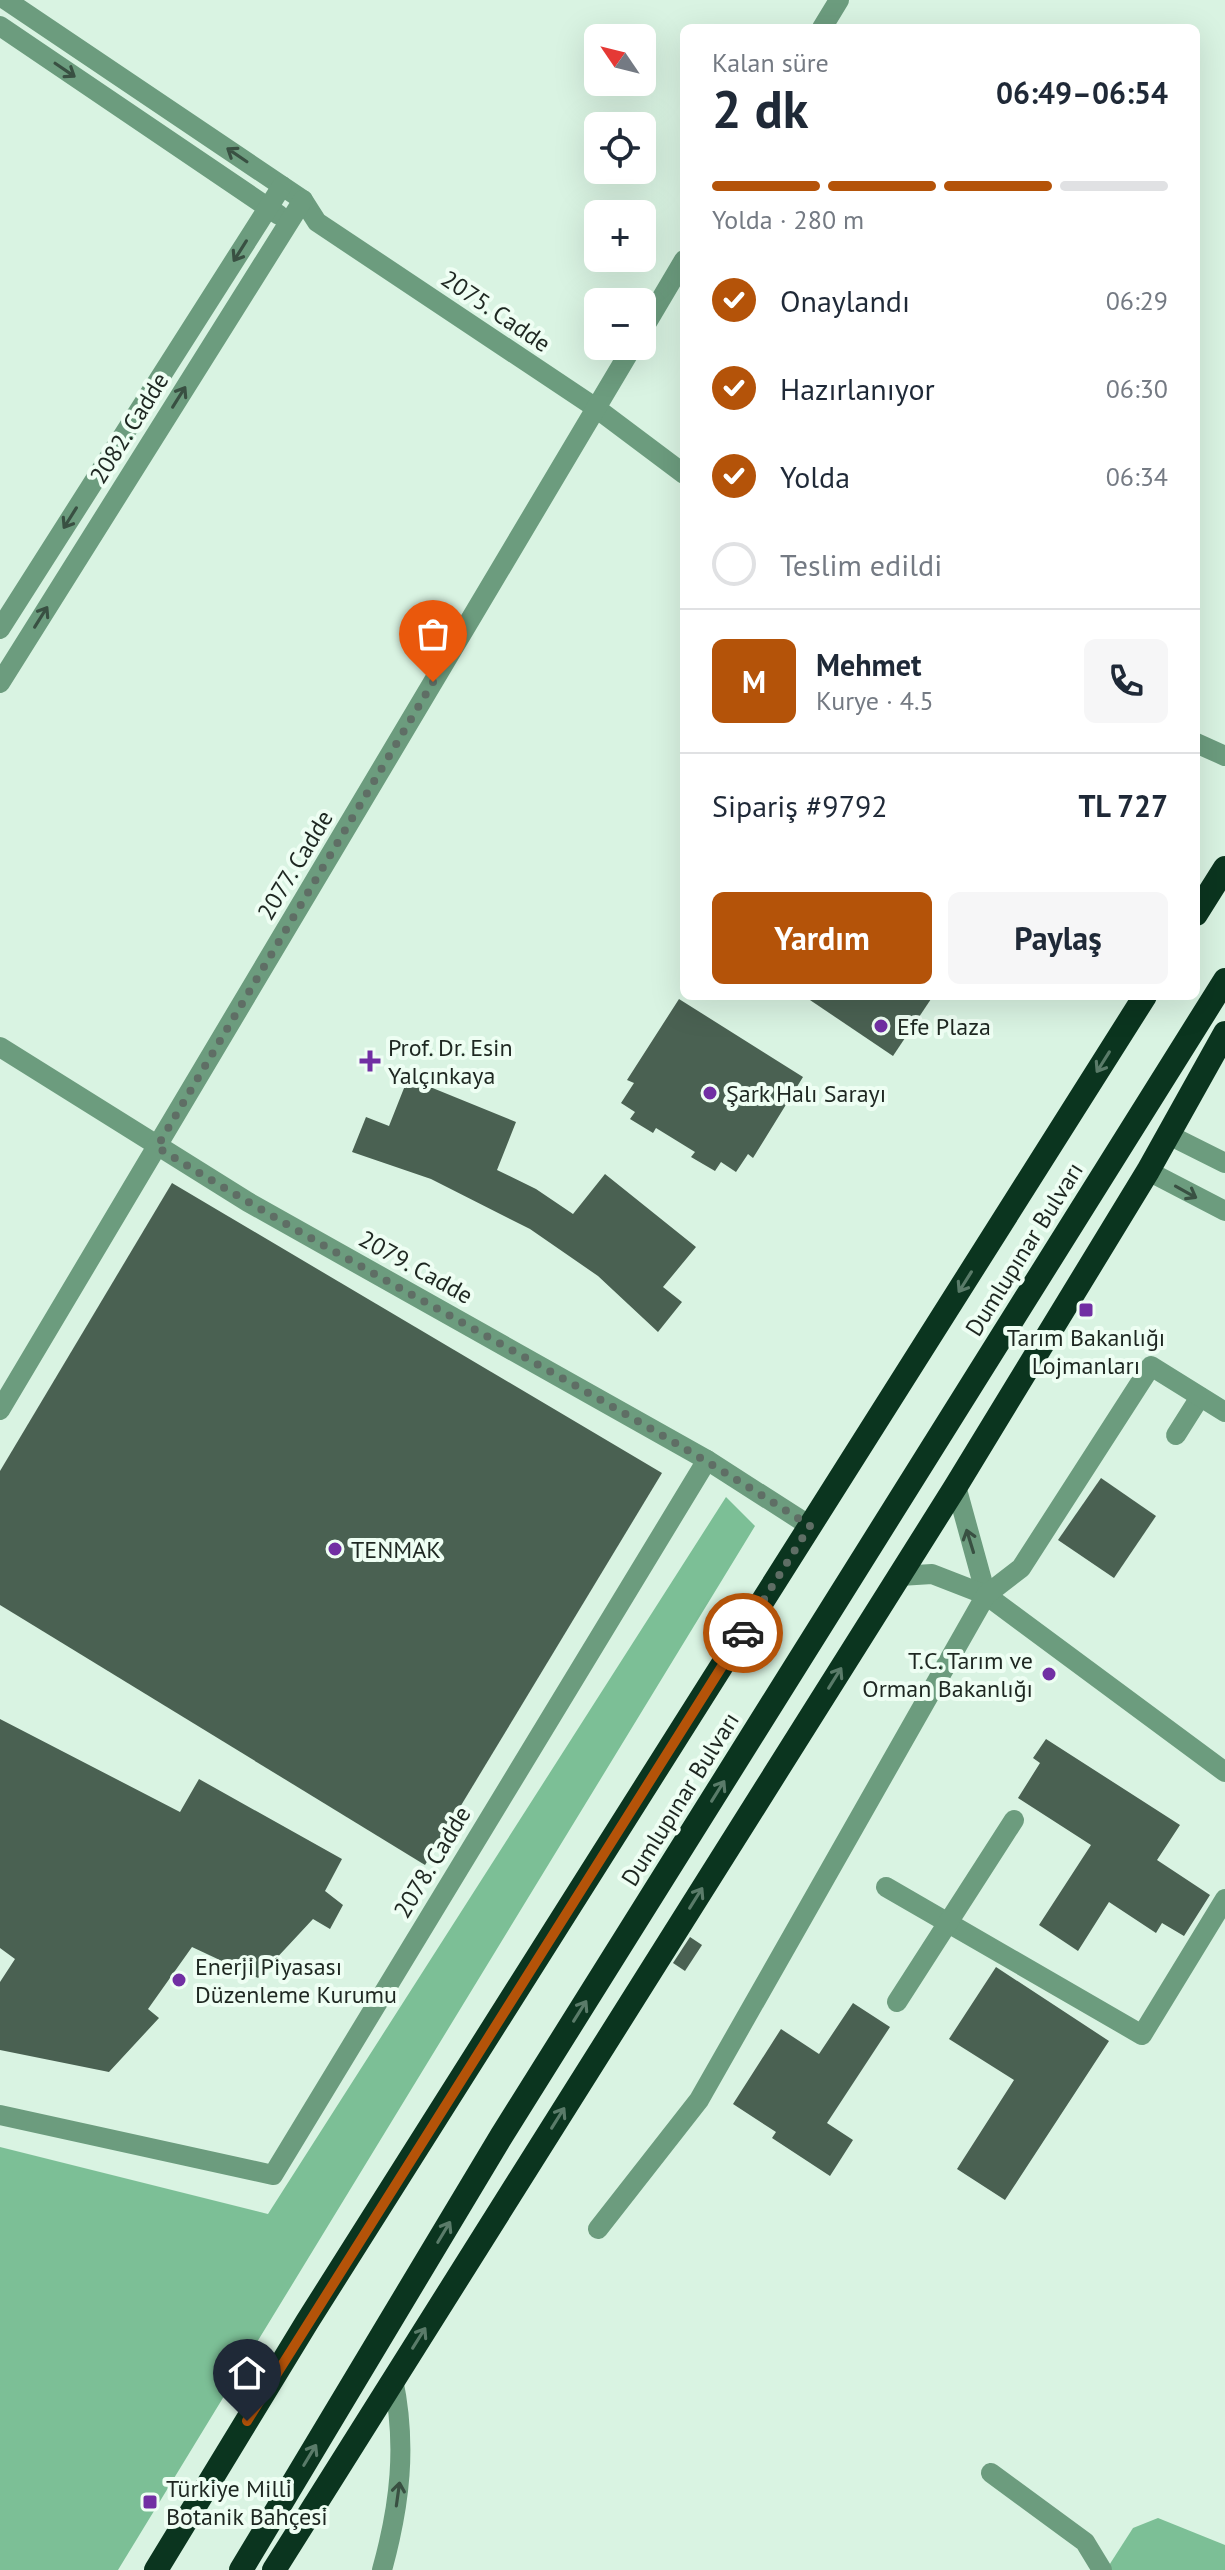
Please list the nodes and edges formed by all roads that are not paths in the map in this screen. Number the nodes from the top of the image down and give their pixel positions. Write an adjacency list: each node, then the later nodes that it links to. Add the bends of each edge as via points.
1 (6, 0): 5 (street, 2075. Cadde, one-way to 1)
2 (839, 0): 3 (street)
3 (824, 24)
4 (0, 26): 7 (street, one-way to 7)
5 (282, 186): 6 (street, 2075. Cadde); 7 (street, 2082. Cadde)
6 (303, 200): 8 (street, 2082. Cadde); 9 (street, 2075. Cadde)
7 (268, 208): 8 (street); 15 (street, 2082. Cadde, one-way to 15)
8 (289, 221): 9 (street); 16 (street, 2082. Cadde, one-way to 8)
9 (317, 222): 13 (street, 2075. Cadde)
10 (680, 267): 11 (street)
11 (656, 307)
12 (625, 360): 13 (street, 2077. Cadde)
13 (596, 408): 14 (street, 2075. Cadde); 26 (street, 2077. Cadde)
14 (680, 471)
15 (0, 629)
16 (0, 683)
17 (1200, 745): 18 (street)
18 (1225, 756)
19 (1225, 868): 20 (highway)
20 (1200, 908)
21 (1225, 980): 50 (highway, Dumlupınar Bulvarı, one-way to 21, via 502,2135)
22 (1142, 1000): 36 (highway, Dumlupınar Bulvarı, one-way to 36)
23 (1225, 1033): 25 (highway)
24 (0, 1047): 26 (street, 2079. Cadde)
25 (1169, 1135): 27 (street); 28 (highway)
26 (157, 1147): 31 (street, 2077. Cadde); 34 (street, 2079. Cadde)
27 (1225, 1163)
28 (1148, 1171): 29 (street, one-way to 29); 35 (highway)
29 (1225, 1211)
30 (1200, 1397): 32 (street); 33 (street); 38 (street, via 1151,1366 1021,1568)
31 (0, 1410)
32 (1225, 1412)
33 (1176, 1435)
34 (707, 1460): 36 (street, 2079. Cadde); 45 (street, 2078. Cadde, via 273,2175)
35 (956, 1486): 37 (highway); 38 (street, one-way to 35)
36 (810, 1526): 49 (highway, Dumlupınar Bulvarı)
37 (900, 1576): 38 (street, via 932,1574); 47 (highway, one-way to 37)
38 (986, 1595): 39 (street); 46 (street, via 699,2100)
39 (1225, 1772)
40 (1014, 1820): 43 (street)
41 (886, 1887): 43 (street)
42 (1225, 1899): 43 (street, via 1142,2035)
43 (947, 1922): 44 (street)
44 (897, 2002)
45 (0, 2115)
46 (598, 2229)
47 (393, 2379): 51 (highway); 52 (street, one-way to 47, via 402,2469 401,2418)
48 (991, 2473): 53 (street, via 1085,2542)
49 (156, 2570)
50 (241, 2570)
51 (274, 2570)
52 (382, 2570)
53 (1102, 2570)

